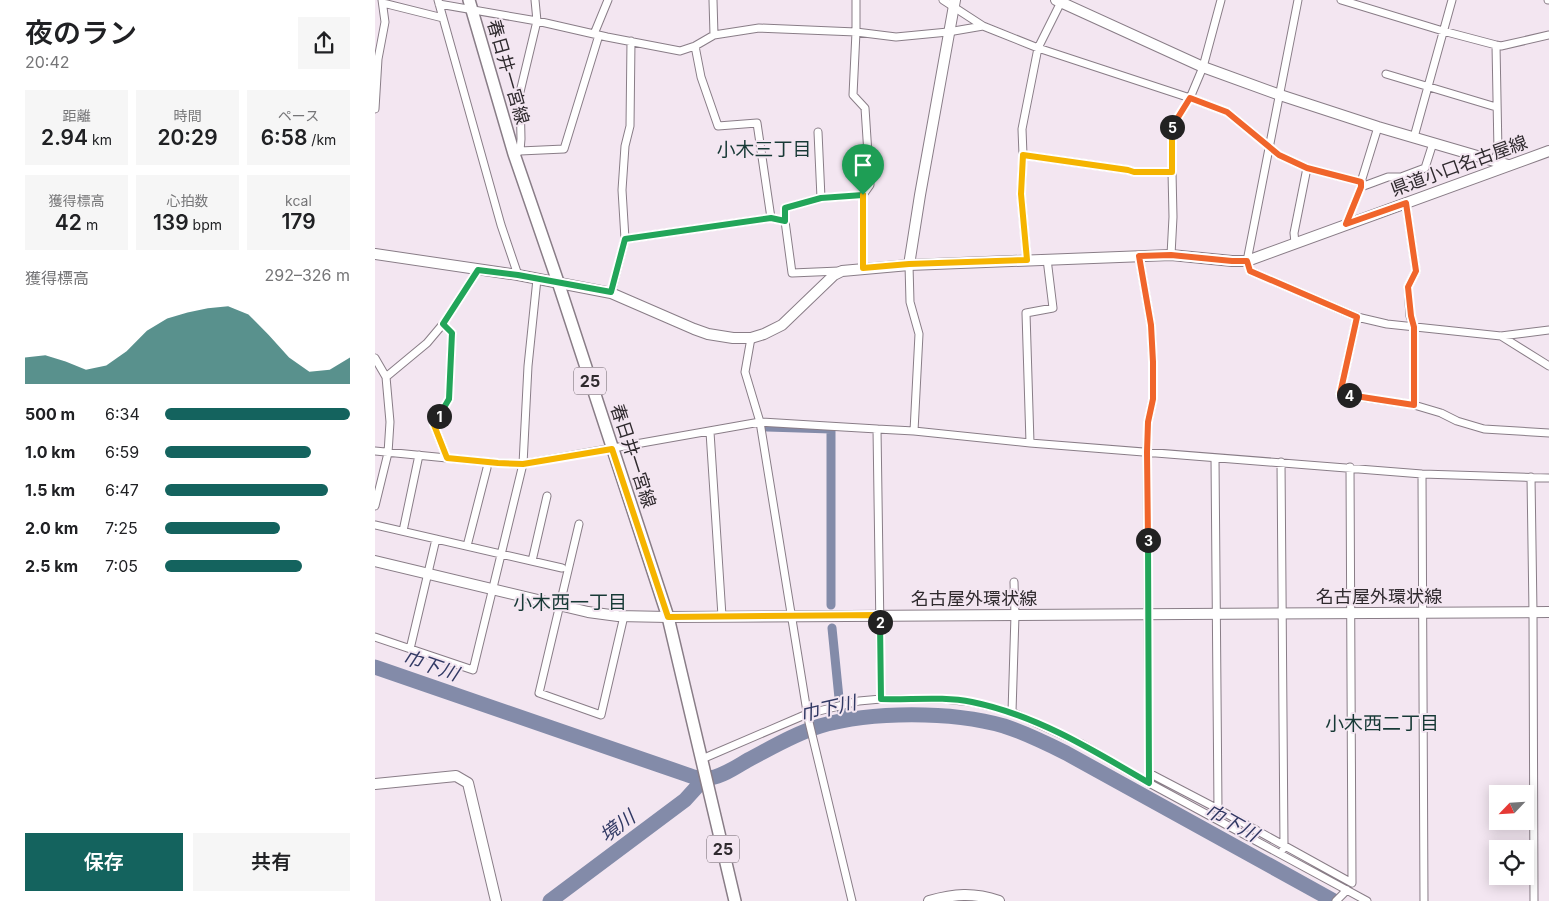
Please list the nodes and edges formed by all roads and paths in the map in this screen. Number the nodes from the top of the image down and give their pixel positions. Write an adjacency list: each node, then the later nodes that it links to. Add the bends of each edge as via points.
1 (535, 0): 16 (street)
2 (608, 0): 21 (street)
3 (713, 0): 23 (street)
4 (856, 0): 19 (street)
5 (943, 0): 13 (street)
6 (1221, 0): 28 (street)
7 (1298, 0): 31 (street)
8 (1341, 0): 18 (street)
9 (1452, 0): 18 (street)
10 (1060, 1): 27 (street); 28 (main road)
11 (439, 2): 14 (street); 15 (street)
12 (381, 3): 15 (street); 34 (street, via 385,22 378,59)
13 (955, 3): 17 (street); 20 (main road)
14 (470, 5): 16 (street); 41 (main road, 春日井一宮線 / 25)
15 (443, 18): 66 (street)
16 (537, 21): 21 (street); 41 (street, via 520,92 521,139)
17 (983, 26): 20 (street); 27 (street)
18 (1443, 31): 25 (street); 30 (street)
19 (856, 32): 20 (street, via 896,37); 23 (street, via 759,28); 48 (street, via 853,95 865,108 869,185)
20 (948, 32): 62 (main road)
21 (597, 34): 24 (street); 41 (street, via 564,149)
22 (1549, 35): 25 (street)
23 (713, 36): 26 (street)
24 (631, 41): 26 (street, via 679,51); 54 (street, via 630,126 622,190)
25 (1496, 45): 33 (street)
26 (695, 46): 51 (street, via 701,77 718,126 757,123)
27 (1038, 48): 32 (street); 42 (street, via 1022,129)
28 (1203, 67): 31 (main road); 32 (street)
29 (1386, 74): 30 (street)
30 (1428, 87): 33 (street); 37 (street)
31 (1280, 95): 35 (main road); 39 (street)
32 (1190, 98): 39 (street, via 1227,112); 46 (street, via 1172,128)
33 (1497, 107): 43 (street, via 1498,152)
34 (375, 109)
35 (1378, 127): 37 (main road); 47 (street)
36 (819, 132): 49 (street)
37 (1414, 137): 38 (main road)
38 (1433, 143): 43 (main road); 47 (street, via 1425,168 1401,177)
39 (1270, 149): 45 (street); 61 (street)
40 (1549, 151): 44 (main road, 県道小口名古屋線)
41 (517, 152): 68 (main road, 春日井一宮線 / 25)
42 (1023, 155): 46 (street, via 1134,172); 60 (street, via 1021,194)
43 (1494, 161): 44 (main road)
44 (1508, 165): 50 (main road, 県道小口名古屋線)
45 (1307, 168): 47 (street); 55 (street, via 1294,233)
46 (1172, 172): 57 (street)
47 (1361, 184): 53 (street)
48 (863, 195): 49 (street); 63 (street)
49 (821, 198): 52 (street, via 785,208)
50 (1406, 203): 53 (main road, 県道小口名古屋線); 72 (street, via 1416,271 1408,287)
51 (771, 218): 52 (street); 54 (street)
52 (785, 221): 65 (street, via 793,273)
53 (1346, 224): 55 (main road, 県道小口名古屋線)
54 (625, 239): 69 (street)
55 (1295, 243): 61 (main road, 県道小口名古屋線)
56 (375, 254): 64 (main road)
57 (1171, 255): 58 (main road, 県道小口名古屋線); 61 (main road, 県道小口名古屋線)
58 (1139, 256): 59 (main road, 県道小口名古屋線); 89 (street, via 1151,325 1153,362)
59 (1047, 259): 60 (main road, 県道小口名古屋線); 86 (street, via 1053,308 1026,313)
60 (1027, 260): 62 (main road, 県道小口名古屋線)
61 (1247, 261): 70 (street, via 1250,271)
62 (909, 264): 63 (main road, 県道小口名古屋線); 83 (street, via 910,302 919,334)
63 (863, 268): 65 (main road, 県道小口名古屋線)
64 (478, 270): 66 (main road); 71 (street)
65 (842, 270): 75 (main road, via 782,325)
66 (518, 275): 67 (main road)
67 (537, 279): 68 (main road); 96 (street)
68 (558, 282): 69 (main road); 87 (main road, 春日井一宮線 / 25)
69 (611, 292): 75 (main road, via 708,334)
70 (1357, 317): 72 (street); 80 (street, via 1340,394)
71 (443, 324): 79 (street, via 427,343); 92 (street, via 452,333 449,399 434,425)
72 (1414, 327): 74 (street); 80 (street)
73 (1549, 330): 74 (street)
74 (1501, 336): 77 (street)
75 (751, 338): 81 (street, via 745,372)
76 (375, 358): 78 (street)
77 (1549, 366)
78 (378, 369): 79 (street)
79 (386, 377): 90 (street, via 390,422)
80 (1414, 405): 85 (street, via 1484,429)
81 (760, 422): 82 (street); 84 (street); 127 (street)
82 (877, 429): 83 (street); 123 (street)
83 (914, 431): 86 (street)
84 (710, 432): 87 (street); 126 (street)
85 (1549, 433)
86 (1030, 443): 89 (street)
87 (612, 449): 96 (street); 128 (main road, 春日井一宮線 / 25)
88 (375, 451): 90 (street)
89 (1147, 452): 93 (street); 121 (street)
90 (388, 453): 91 (street); 102 (street)
91 (419, 455): 92 (street); 105 (street)
92 (447, 458): 94 (street)
93 (1215, 458): 95 (street); 122 (street)
94 (487, 462): 96 (street); 107 (street)
95 (1281, 462): 97 (street); 118 (street)
96 (523, 464): 108 (street)
97 (1350, 467): 98 (street); 119 (street)
98 (1422, 474): 99 (street); 120 (street)
99 (1531, 477): 100 (street); 116 (street)
100 (1549, 478)
101 (547, 496): 110 (street)
102 (375, 506)
103 (579, 524): 115 (street)
104 (375, 525): 105 (street)
105 (403, 531): 106 (street)
106 (436, 539): 107 (street); 112 (street)
107 (467, 546): 108 (street)
108 (502, 554): 110 (street); 114 (street)
109 (375, 561): 112 (main road, 名古屋外環状線)
110 (532, 561): 111 (street)
111 (561, 568)
112 (429, 574): 114 (main road, 名古屋外環状線); 130 (street)
113 (1014, 582): 124 (street)
114 (494, 588): 115 (main road, 名古屋外環状線); 130 (street, via 473,670)
115 (560, 605): 125 (main road, 名古屋外環状線); 125 (street, via 539,693 601,715)
116 (1533, 612): 117 (main road, 名古屋外環状線); 120 (main road, 名古屋外環状線); 150 (street)
117 (1549, 612)
118 (1283, 613): 119 (main road, 名古屋外環状線); 122 (main road, 名古屋外環状線); 139 (street)
119 (1350, 613): 120 (main road, 名古屋外環状線); 139 (street, via 1352,883)
120 (1422, 613): 149 (street)
121 (1149, 614): 122 (main road, 名古屋外環状線); 124 (main road, 名古屋外環状線); 135 (street)
122 (1217, 614): 138 (street)
123 (880, 615): 124 (main road, 名古屋外環状線); 127 (main road, 名古屋外環状線); 131 (street)
124 (1015, 615): 132 (street)
125 (624, 616): 128 (main road, 名古屋外環状線)
126 (722, 616): 127 (main road, 名古屋外環状線); 128 (main road, 名古屋外環状線)
127 (791, 616): 133 (street)
128 (668, 617): 134 (main road, 春日井一宮線 / 25)
129 (375, 638): 130 (street)
130 (410, 649)
131 (881, 699): 132 (street, via 971,702); 133 (street, via 846,704)
132 (1012, 712): 136 (street, via 1080,743)
133 (808, 716): 134 (street); 144 (street)
134 (703, 761): 143 (main road, 春日井一宮線 / 25)
135 (1149, 773): 136 (street); 138 (street)
136 (1149, 783): 140 (street)
137 (375, 784): 142 (main road, via 457,776 468,783)
138 (1218, 808): 139 (street)
139 (1284, 845): 140 (street)
140 (1281, 854): 141 (street)
141 (1345, 891): 147 (street); 148 (street)
142 (496, 901)
143 (735, 901)
144 (852, 901)
145 (929, 901): 146 (main road, via 956,894)
146 (999, 901)
147 (1335, 901)
148 (1367, 901)
149 (1425, 901)
150 (1534, 901)

